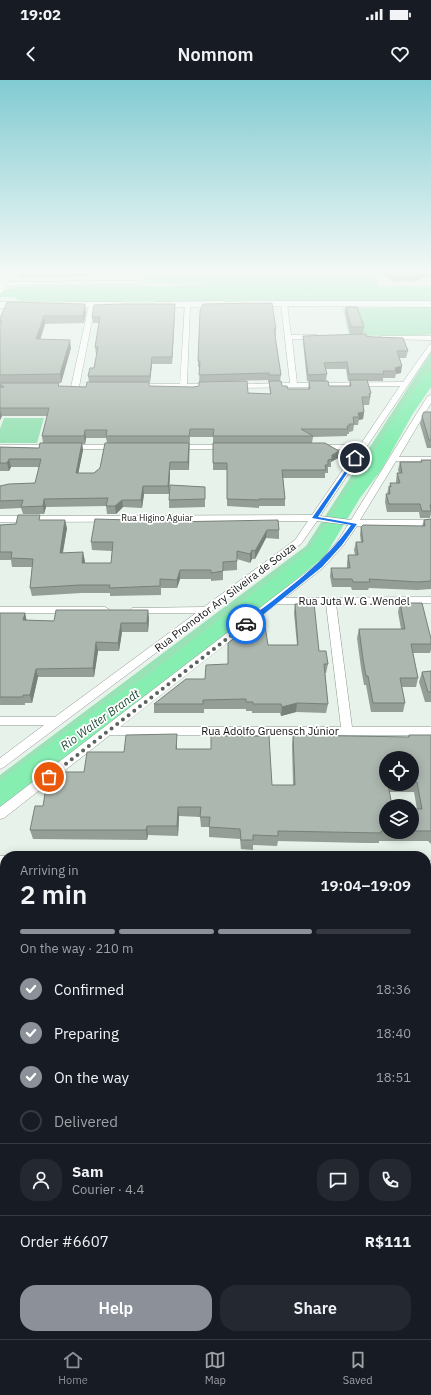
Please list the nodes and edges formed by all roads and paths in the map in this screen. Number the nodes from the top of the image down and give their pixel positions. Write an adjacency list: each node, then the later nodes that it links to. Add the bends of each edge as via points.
1 (86, 332): 13 (street)
2 (185, 332): 12 (street)
3 (287, 332): 4 (street)
4 (288, 338): 5 (street); 10 (street)
5 (328, 338)
6 (375, 338): 7 (street)
7 (431, 338)
8 (431, 346): 9 (street, Rua Promotor Ary Silveira de Souza)
9 (405, 384): 10 (street); 15 (street, Rua Promotor Ary Silveira de Souza)
10 (294, 385): 12 (street)
11 (129, 386): 12 (street)
12 (183, 386)
13 (75, 387)
14 (430, 401): 21 (street)
15 (363, 446): 20 (street); 23 (street, Rua Promotor Ary Silveira de Souza)
16 (0, 447): 17 (street)
17 (126, 447)
18 (166, 447): 19 (street)
19 (237, 447)
20 (308, 447)
21 (394, 459): 22 (street); 26 (street)
22 (431, 459)
23 (315, 518): 24 (street, Rua Higino Aguiar); 26 (street, Rua Higino Aguiar); 33 (street, Rua Promotor Ary Silveira de Souza, via 292,548)
24 (0, 519)
25 (431, 523): 26 (street, Rua Higino Aguiar)
26 (354, 524): 28 (street, via 331,555)
27 (431, 600): 29 (street, Rua Juta W. G .Wendel)
28 (276, 601): 29 (street, Rua Juta W. G .Wendel); 36 (street)
29 (331, 601): 37 (street)
30 (0, 610): 31 (street)
31 (112, 610)
32 (128, 610): 33 (street)
33 (208, 610): 35 (street, Rua Promotor Ary Silveira de Souza)
34 (0, 721): 35 (street)
35 (58, 721): 39 (street, Rua Promotor Ary Silveira de Souza)
36 (109, 731): 37 (street, Rua Adolfo Gruensch Júnior); 40 (street)
37 (347, 731): 38 (street, Rua Adolfo Gruensch Júnior)
38 (431, 731)
39 (0, 764)
40 (0, 814)

